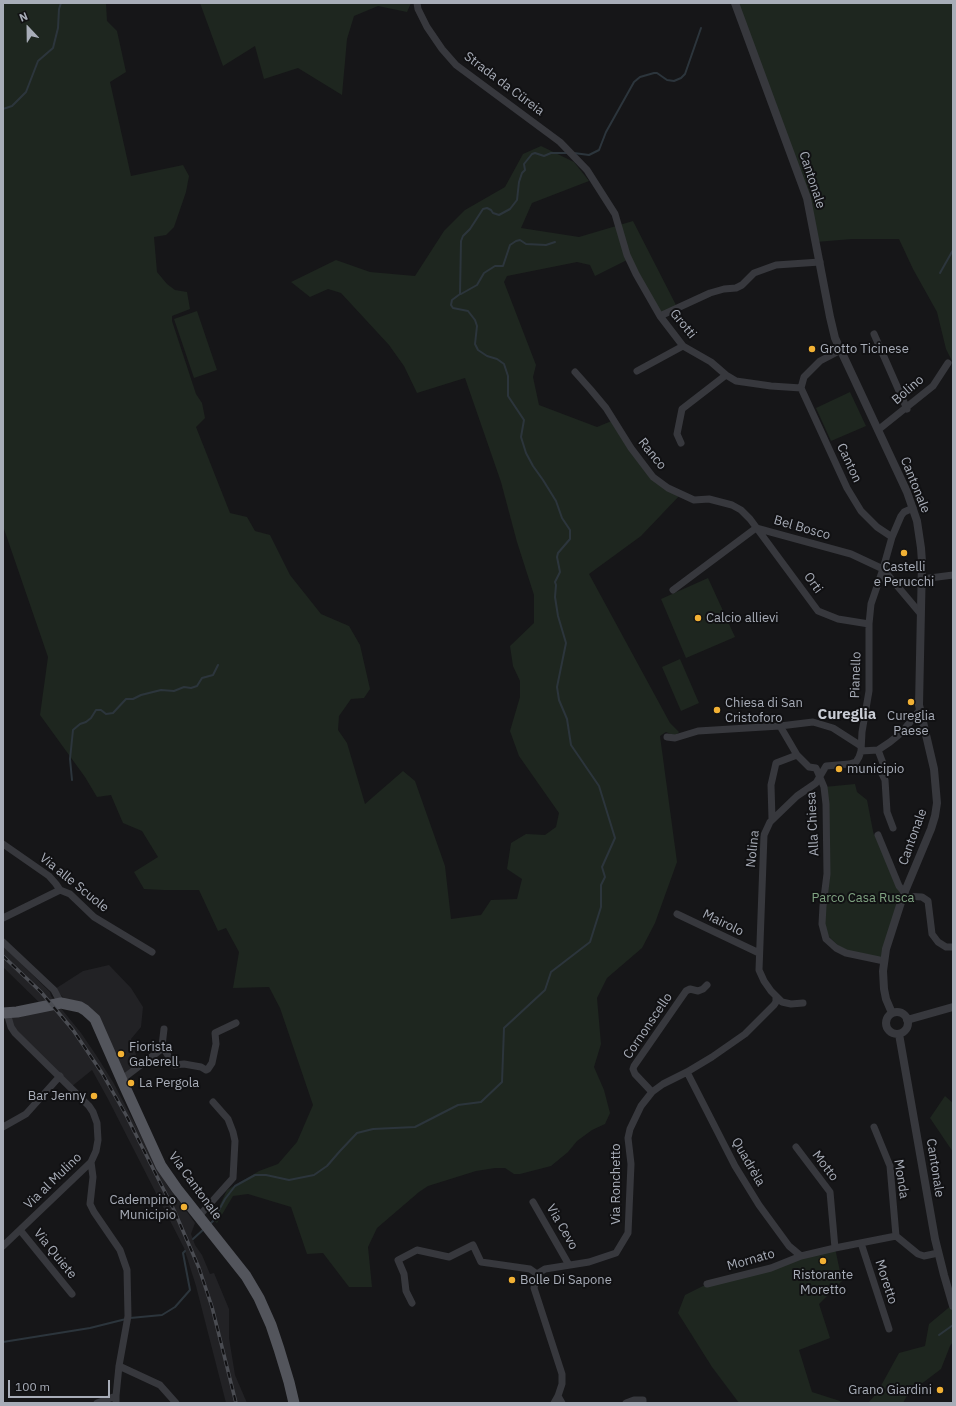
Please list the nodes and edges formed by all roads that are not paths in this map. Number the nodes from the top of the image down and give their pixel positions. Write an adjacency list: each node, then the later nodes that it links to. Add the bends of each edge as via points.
1 (417, 3): 3 (street, Strada da Cüreia, via 427,27 456,64)
2 (735, 3): 4 (street, Cantonale, via 806,194)
3 (575, 156): 5 (street, Grotti, via 592,176 609,203 618,222 627,255)
4 (820, 262): 5 (street, via 776,265 754,273 736,288 710,293); 8 (street, Cantonale, via 832,325)
5 (660, 316): 7 (street, Grotti)
6 (874, 334): 14 (street)
7 (683, 346): 10 (street); 12 (street, Grotti, via 711,362)
8 (840, 350): 13 (street, via 820,361 804,377); 15 (street, Cantonale)
9 (948, 363): 14 (street, Bolino, via 933,386)
10 (637, 371)
11 (575, 372): 18 (street, Ranco, via 606,408 653,477 668,488 694,500 709,499 732,505 741,510)
12 (726, 375): 13 (street, Grotti, via 736,381); 16 (street, via 682,409 677,434)
13 (801, 388): 19 (street, Canton, via 847,488 861,511 874,525)
14 (907, 408): 15 (street, Bolino)
15 (878, 430): 17 (street, Cantonale)
16 (680, 443)
17 (913, 508): 19 (street, Pianello, via 901,516); 22 (street, Cantonale, via 921,548)
18 (756, 528): 20 (street, Bel Bosco, via 851,554); 23 (street, Bel Bosco); 25 (street, Orti, via 818,611 838,619)
19 (892, 537): 20 (street, Pianello)
20 (883, 569): 24 (street, Bel Bosco); 25 (street, Pianello, via 871,604)
21 (953, 575): 22 (street)
22 (922, 579): 24 (street, Cantonale)
23 (673, 590)
24 (920, 613): 26 (street, Cantonale)
25 (869, 624): 31 (street, Pianello, via 869,691)
26 (919, 711): 28 (street); 40 (street, Cantonale, via 934,770 937,803 931,829)
27 (780, 726): 30 (street, via 698,731 675,738); 31 (street, via 813,722 833,728); 33 (street, Alla Chiesa)
28 (906, 727)
29 (901, 733): 32 (street)
30 (667, 737)
31 (861, 748): 32 (street); 34 (street, Nolina, via 856,762 826,766)
32 (878, 750): 36 (street, via 884,766 882,774 885,780 887,812)
33 (796, 755): 34 (street, Alla Chiesa, via 809,767 816,768); 35 (street, via 776,763 771,785)
34 (820, 777): 35 (street, Nolina); 47 (street, Alla Chiesa, via 826,804 827,867 822,924 824,932 830,944 846,953)
35 (772, 819): 46 (street, Nolina, via 764,835)
36 (893, 828)
37 (878, 835): 40 (street)
38 (3, 844): 39 (street, Via alle Scuole, via 49,876)
39 (60, 890): 42 (street); 45 (street, Via alle Scuole, via 70,894 94,916)
40 (904, 894): 44 (street, via 922,897 928,901 932,934 946,947); 47 (street, Cantonale)
41 (677, 914): 46 (street, Mairolo)
42 (3, 918)
43 (3, 942): 50 (street, via 54,990)
44 (953, 947)
45 (152, 952)
46 (759, 954): 49 (street, Nolina, via 759,970)
47 (884, 961): 54 (street, Cantonale, via 884,989)
48 (707, 985): 63 (street, Cornonscello, via 703,989 686,991 634,1066 635,1074)
49 (776, 997): 51 (street, via 791,1004); 60 (street, via 774,1006 745,1034)
50 (62, 1003): 53 (main road, Via Cantonale); 62 (main road, Via Cantonale, via 80,1007 95,1019)
51 (803, 1003)
52 (953, 1007): 55 (street)
53 (5, 1013): 61 (street, Via al Mulino, via 15,1033)
54 (892, 1013): 55 (street, via 901,1013); 58 (street, via 886,1025 892,1033)
55 (907, 1020): 58 (street, via 907,1027)
56 (236, 1023): 59 (street, via 215,1033 216,1044 208,1069 184,1064 174,1065)
57 (164, 1029): 59 (street)
58 (899, 1034): 76 (street, Cantonale)
59 (163, 1048): 62 (street)
60 (687, 1072): 63 (street); 77 (street, Quadrèla, via 734,1166 789,1246)
61 (60, 1076): 65 (street, via 26,1114); 68 (street, Via al Mulino, via 89,1106 95,1117 98,1140)
62 (121, 1080): 70 (main road, Via Cantonale, via 159,1162)
63 (652, 1092): 78 (street, Via Ronchetto, via 634,1120 628,1138 631,1172 628,1233 616,1252 589,1262)
64 (213, 1102): 70 (street, via 228,1119 234,1132 234,1175)
65 (3, 1127)
66 (874, 1127): 72 (street, Monda, via 890,1166)
67 (796, 1148): 75 (street, Motto, via 830,1192)
68 (91, 1162): 71 (street, Via al Mulino); 85 (street, via 93,1177 90,1204 120,1250 127,1270 128,1318)
69 (533, 1202): 78 (street, Via Cevo)
70 (204, 1222): 90 (main road, Via Cantonale, via 246,1276 264,1308 290,1382)
71 (20, 1230): 74 (street, Via al Mulino); 81 (street, Via Quiete)
72 (896, 1236): 73 (street, Moretto); 76 (street, via 918,1254 924,1256)
73 (861, 1243): 75 (street, Moretto); 84 (street, Moretto)
74 (3, 1246)
75 (835, 1248): 77 (street, Moretto)
76 (938, 1253): 83 (street, Cantonale)
77 (801, 1256): 80 (street, Mornato, via 771,1268)
78 (569, 1265): 79 (street, Via Ronchetto, via 546,1269)
79 (537, 1274): 82 (street, via 530,1269 481,1262 473,1245 449,1257 417,1250 398,1260); 86 (street, via 534,1288 562,1374)
80 (707, 1284)
81 (72, 1294)
82 (412, 1303)
83 (953, 1306)
84 (889, 1329)
85 (119, 1366): 87 (street); 89 (street, via 160,1385)
86 (558, 1396): 91 (street); 92 (street)
87 (116, 1399): 88 (street)
88 (97, 1403)
89 (176, 1403)
90 (294, 1403)
91 (554, 1403)
92 (562, 1403)
93 (626, 1403): 94 (street, via 638,1400 643,1400)
94 (643, 1403)

